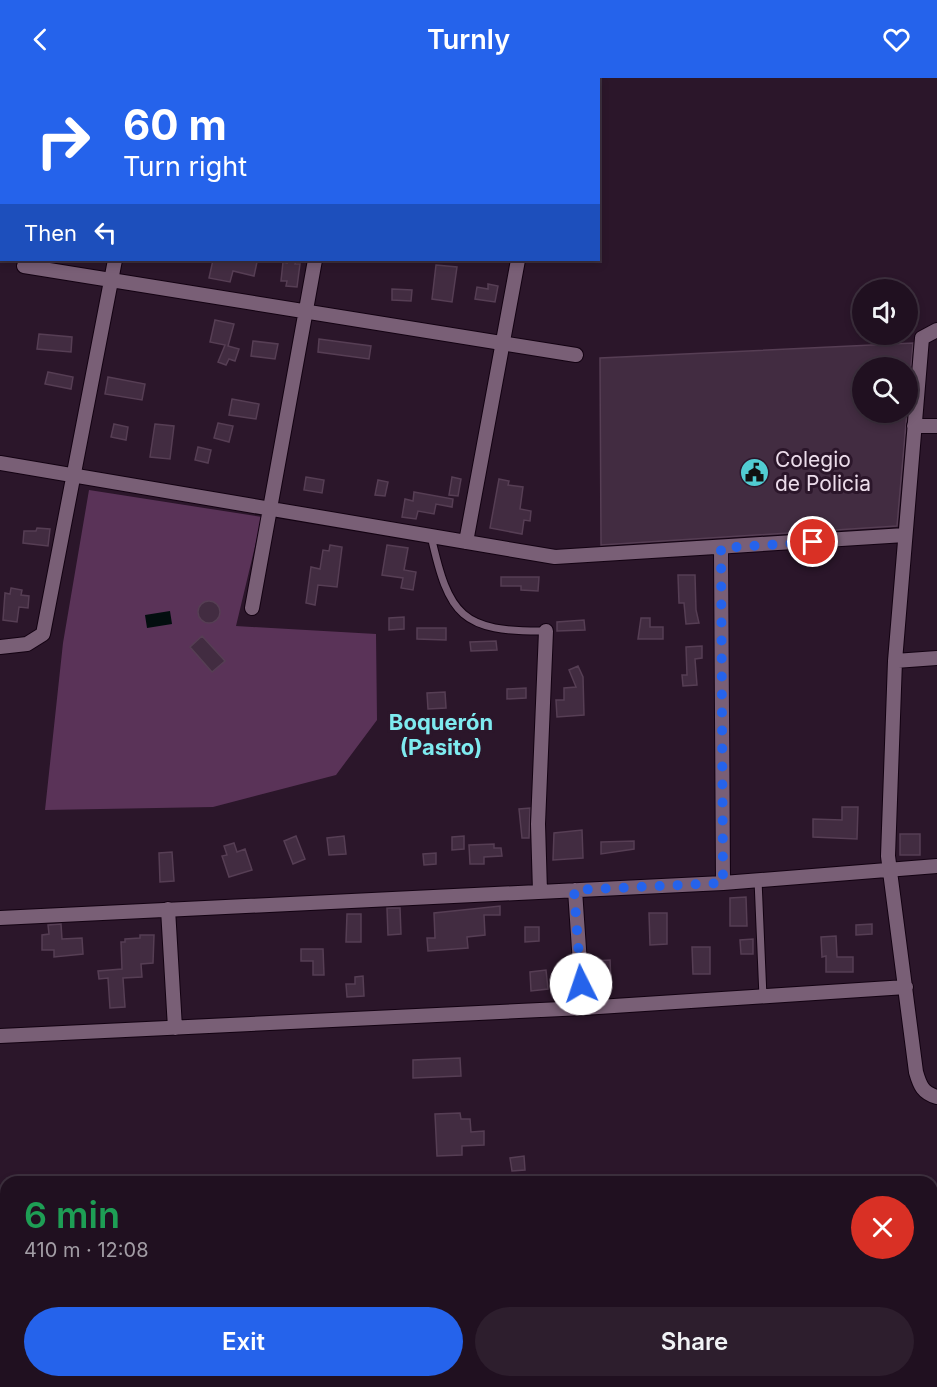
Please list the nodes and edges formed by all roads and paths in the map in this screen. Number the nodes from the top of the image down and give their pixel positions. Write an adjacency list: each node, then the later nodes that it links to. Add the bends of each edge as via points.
1 (115, 261): 5 (street)
2 (315, 261): 6 (street)
3 (518, 261): 8 (street)
4 (24, 266): 5 (street)
5 (111, 280): 6 (street); 13 (street)
6 (306, 311): 8 (street); 14 (street)
7 (937, 330): 10 (street, via 922,338)
8 (501, 343): 9 (street); 17 (street)
9 (576, 354)
10 (914, 426): 11 (street); 15 (street)
11 (937, 426)
12 (0, 463): 13 (street)
13 (74, 476): 14 (street); 21 (street, via 43,634 27,644)
14 (270, 509): 16 (street); 19 (street)
15 (905, 535): 18 (street); 23 (street)
16 (430, 536): 17 (street); 20 (lane, via 445,591 471,620 500,630)
17 (466, 542): 18 (street, via 555,557)
18 (721, 548): 27 (street)
19 (252, 608)
20 (546, 631): 29 (street, via 538,824)
21 (0, 647)
22 (937, 658): 23 (street)
23 (895, 661): 25 (street)
24 (937, 866): 25 (street)
25 (890, 869): 26 (street); 32 (street)
26 (758, 880): 27 (street); 33 (lane)
27 (723, 883): 28 (street)
28 (574, 890): 29 (street); 34 (street)
29 (540, 891): 30 (street)
30 (168, 909): 31 (street); 35 (street)
31 (0, 918)
32 (906, 987): 33 (street); 37 (street, via 920,1085 927,1094)
33 (763, 997): 34 (street)
34 (583, 1008): 35 (street)
35 (175, 1028): 36 (street)
36 (0, 1036)
37 (937, 1097)

